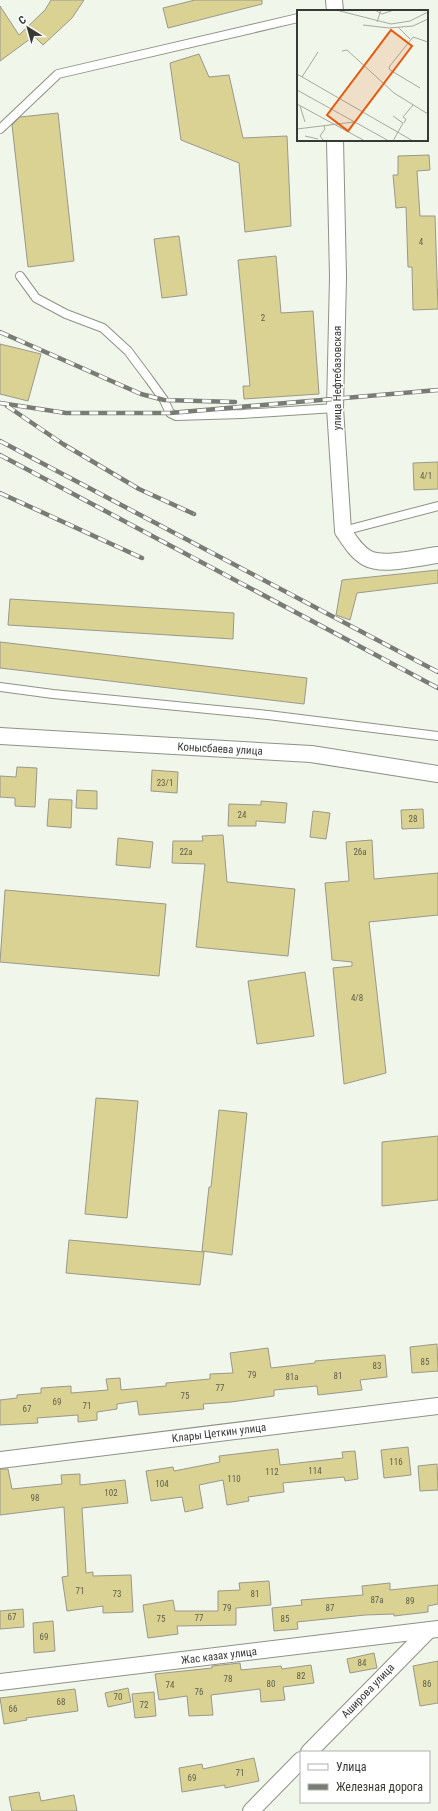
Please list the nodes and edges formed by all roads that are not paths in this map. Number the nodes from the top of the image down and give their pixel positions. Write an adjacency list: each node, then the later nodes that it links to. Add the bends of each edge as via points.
1 (297, 18): 2 (lane, via 58,74)
2 (0, 129)
3 (336, 141): 5 (street, улица Нефтебазовская, via 338,277)
4 (20, 276): 5 (lane, via 36,298 66,314 103,328 128,351 164,400 170,413 176,416)
5 (335, 408): 7 (street, улица Нефтебазовская)
6 (438, 506): 7 (lane)
7 (343, 531): 8 (street, улица Нефтебазовская, via 354,548 368,559 386,562)
8 (438, 555)
9 (0, 687): 11 (lane)
10 (0, 736): 12 (street, Конысбаева улица, via 311,754)
11 (438, 736)
12 (438, 774)
13 (438, 1406): 14 (street, Клары Цеткин улица)
14 (0, 1460)
15 (433, 1630): 16 (street, Жас казах улица); 17 (street, Аширова улица)
16 (0, 1682)
17 (310, 1751)
18 (300, 1761): 19 (street)
19 (251, 1811)

